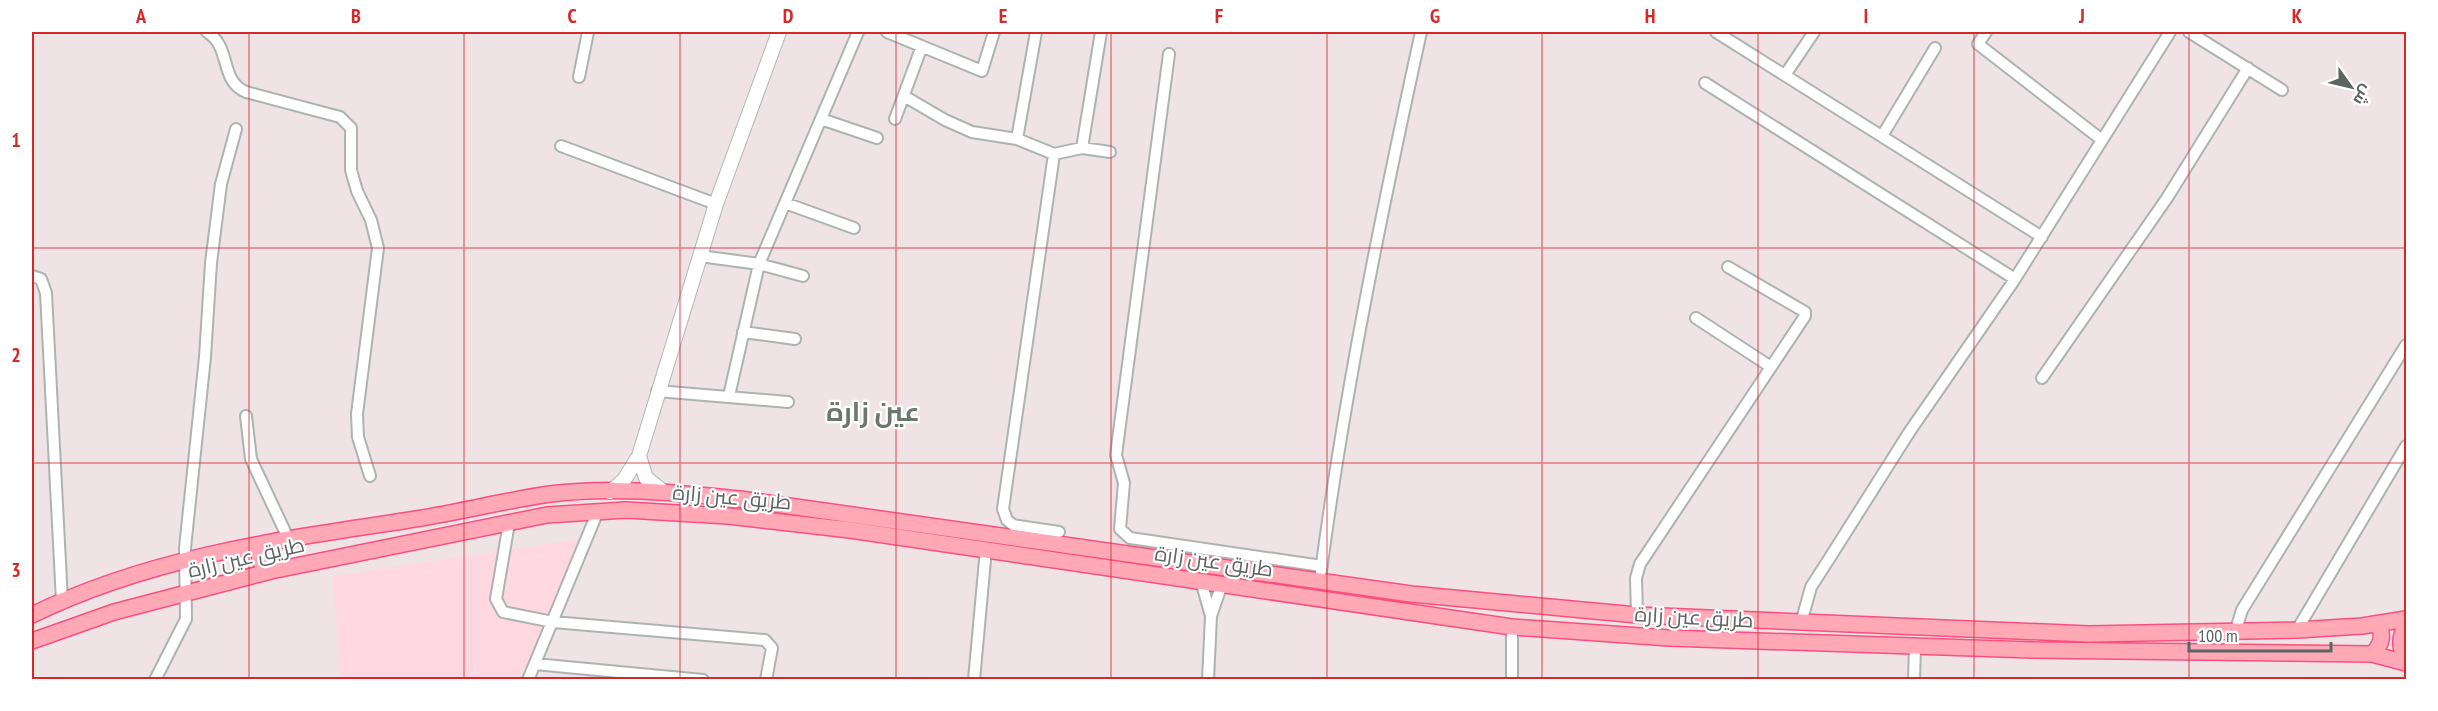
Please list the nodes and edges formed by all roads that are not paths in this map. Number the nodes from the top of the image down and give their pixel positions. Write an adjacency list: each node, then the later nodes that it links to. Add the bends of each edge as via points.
1 (207, 32): 57 (street, via 222,46 228,74 236,86 340,117 351,128 351,170 378,248 357,426)
2 (588, 32): 20 (street)
3 (779, 32): 36 (main road)
4 (858, 32): 24 (street)
5 (887, 32): 15 (street)
6 (994, 32): 15 (street, via 982,71)
7 (1036, 32): 29 (street)
8 (1101, 32): 32 (street)
9 (1421, 32): 67 (street, via 1341,435)
10 (1814, 32): 19 (street)
11 (1986, 32): 30 (street, via 1978,44)
12 (2170, 32): 30 (street)
13 (2189, 32): 18 (street)
14 (1722, 33): 19 (street)
15 (922, 46): 23 (street)
16 (1935, 48): 27 (street)
17 (1169, 54): 67 (street, via 1116,456 1124,483 1120,529 1130,538)
18 (2248, 69): 22 (street); 50 (street, via 2168,198)
19 (1785, 75): 27 (street)
20 (579, 77)
21 (1705, 83): 44 (street)
22 (2282, 90)
23 (904, 96): 25 (street); 29 (street, via 963,129)
24 (821, 119): 28 (street); 35 (street)
25 (895, 119)
26 (236, 129): 66 (street, via 221,184)
27 (1882, 136): 38 (street)
28 (877, 138)
29 (1017, 139): 34 (street)
30 (2102, 140): 38 (street)
31 (561, 146): 36 (street)
32 (1082, 148): 33 (street); 34 (street)
33 (1110, 152)
34 (1054, 154): 62 (street, via 1003,509 1012,525)
35 (785, 203): 37 (street); 40 (street)
36 (716, 204): 39 (main road)
37 (855, 228)
38 (2042, 237): 44 (street)
39 (700, 256): 40 (street); 51 (main road)
40 (759, 264): 43 (street); 46 (street)
41 (1728, 267): 49 (street, via 1805,312)
42 (32, 276): 73 (street, via 41,279 46,293)
43 (803, 276)
44 (2015, 279): 79 (street, via 1910,431 1811,587)
45 (1696, 318): 49 (street)
46 (743, 332): 47 (street); 52 (street)
47 (795, 339)
48 (2406, 345): 84 (street, via 2242,610)
49 (1771, 367): 75 (street, via 1640,564 1636,578)
50 (2042, 378)
51 (657, 391): 52 (street); 56 (main road)
52 (729, 396): 53 (street)
53 (788, 402)
54 (246, 416): 63 (street, via 251,459)
55 (2406, 446): 83 (street)
56 (639, 456): 58 (main road, via 624,480); 59 (main road, via 646,478)
57 (370, 476)
58 (610, 492): 59 (main road, طريق عين زارة); 63 (main road, طريق عين زارة, via 552,494 416,520)
59 (664, 492): 70 (main road, طريق عين زارة, via 863,515)
60 (598, 511): 61 (main road, طريق عين زارة); 65 (main road, طريق عين زارة, via 728,516); 78 (street)
61 (509, 523): 68 (main road, طريق عين زارة); 78 (street, via 496,603 506,613)
62 (1059, 532)
63 (288, 538): 64 (main road, طريق عين زارة)
64 (265, 543): 66 (main road, طريق عين زارة); 68 (main road, via 260,559)
65 (986, 549): 69 (main road, طريق عين زارة); 94 (street)
66 (184, 560): 72 (street); 73 (main road, طريق عين زارة)
67 (1322, 566): 70 (street)
68 (271, 571): 72 (main road, طريق عين زارة)
69 (1201, 581): 71 (main road, طريق عين زارة); 76 (street)
70 (1320, 582): 75 (main road, طريق عين زارة)
71 (1222, 584): 76 (street); 82 (main road, طريق عين زارة)
72 (184, 592): 85 (main road, طريق عين زارة); 90 (street, via 184,626)
73 (62, 601): 74 (main road, طريق عين زارة)
74 (32, 615)
75 (1637, 615): 79 (main road, طريق عين زارة)
76 (1210, 616): 95 (street)
77 (2406, 619): 80 (main road, طريق عين زارة)
78 (553, 622): 89 (street); 93 (street, via 765,640 772,648)
79 (1801, 623): 84 (main road, طريق عين زارة, via 2089,634)
80 (2378, 624): 83 (main road, طريق عين زارة); 87 (main road, via 2381,642)
81 (2406, 624): 88 (main road, via 2400,646)
82 (1512, 627): 86 (main road, طريق عين زارة, via 1669,638); 96 (street)
83 (2297, 630): 84 (main road, طريق عين زارة)
84 (2235, 633)
85 (32, 640)
86 (1915, 646): 87 (main road, طريق عين زارة); 97 (street)
87 (2372, 654): 88 (main road, طريق عين زارة)
88 (2406, 661)
89 (535, 664): 91 (street); 92 (street)
90 (155, 680)
91 (528, 680)
92 (703, 680)
93 (766, 680)
94 (975, 680)
95 (1208, 680)
96 (1512, 680)
97 (1914, 680)

